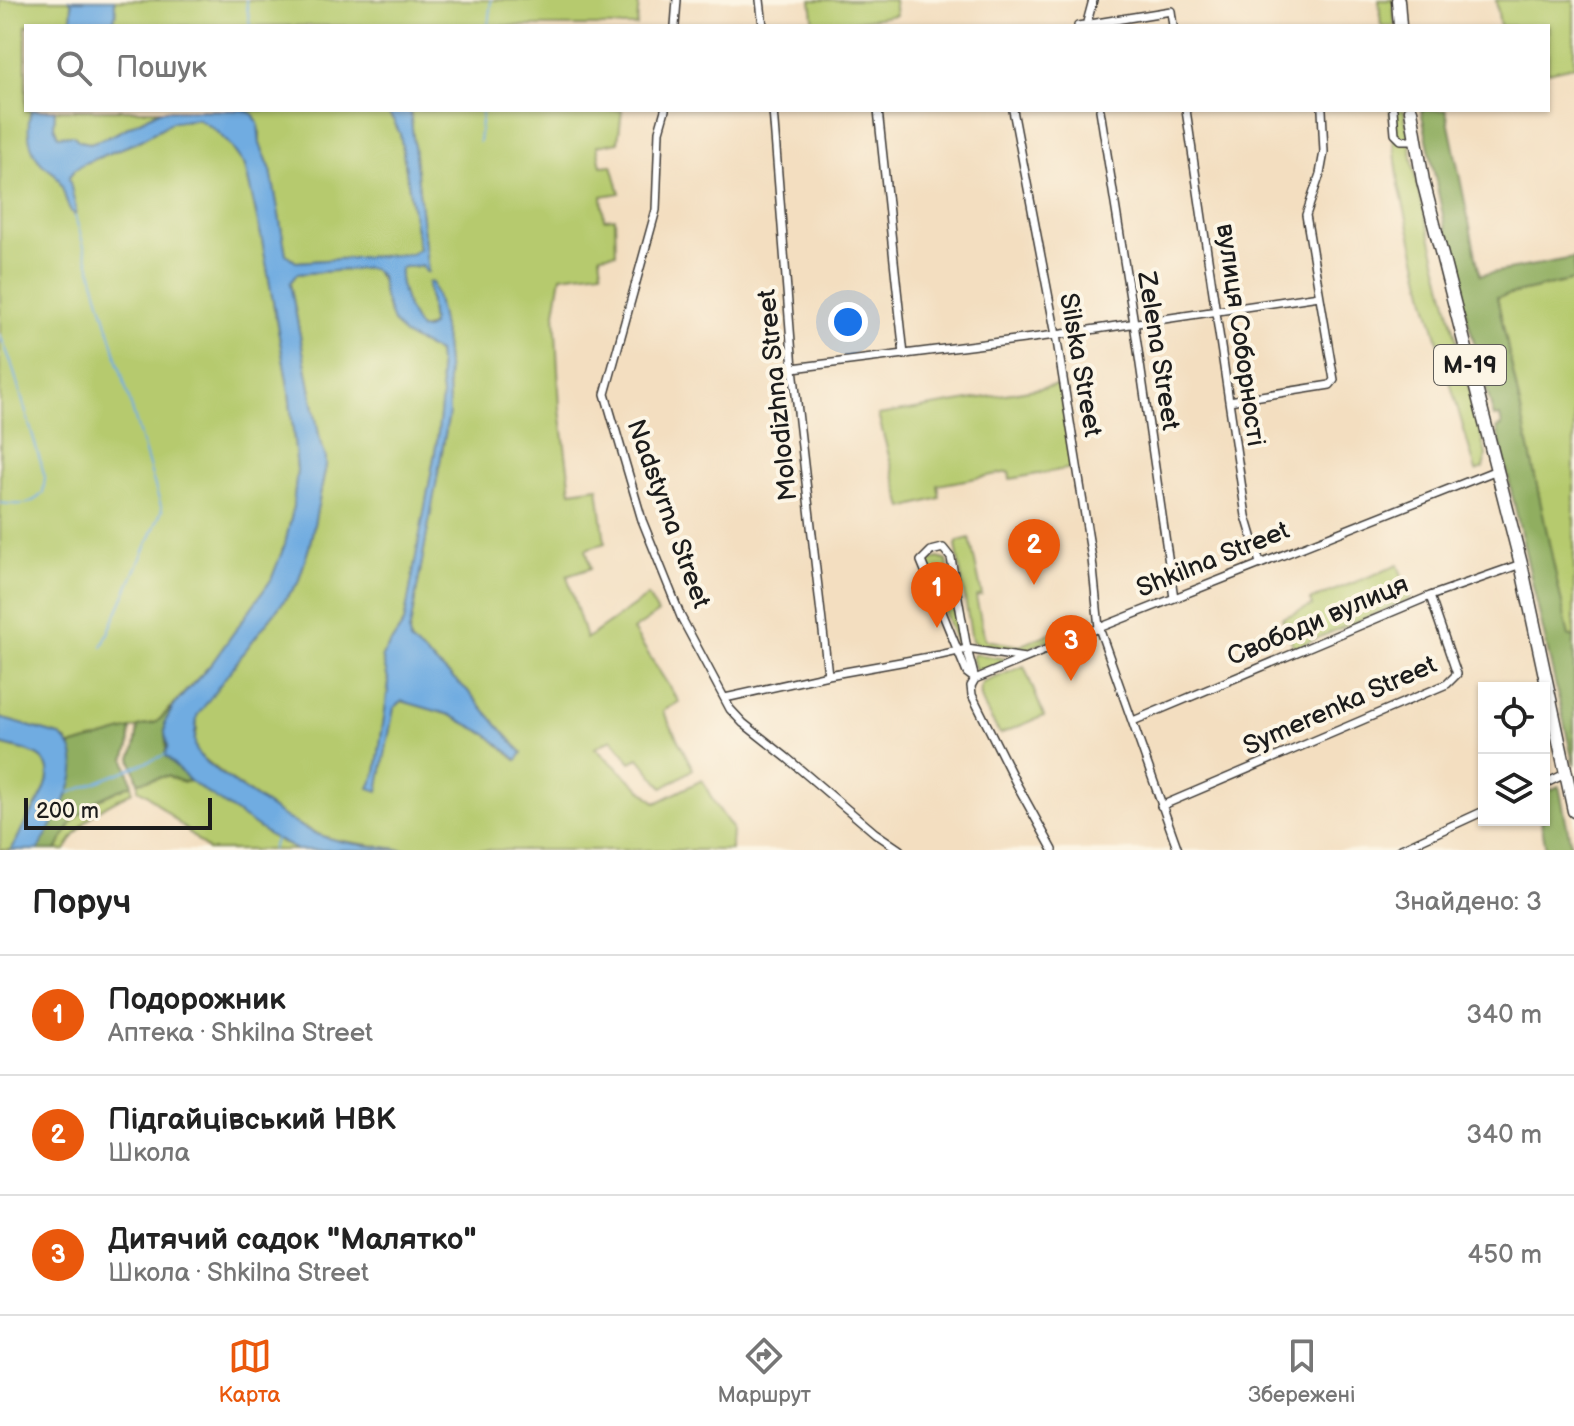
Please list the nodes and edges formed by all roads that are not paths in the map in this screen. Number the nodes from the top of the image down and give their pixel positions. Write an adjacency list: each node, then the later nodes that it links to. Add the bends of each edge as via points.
1 (677, 0): 5 (street)
2 (760, 0): 6 (street)
3 (1093, 0): 7 (street)
4 (1398, 0): 10 (highway)
5 (675, 24)
6 (763, 24)
7 (1084, 24)
8 (1095, 24): 9 (street, via 1171,11)
9 (1173, 24)
10 (1400, 24)
11 (664, 112): 39 (street, Nadstyrna Street, via 656,210 605,394 648,534 681,617)
12 (773, 112): 26 (street, Molodizhna Street)
13 (878, 112): 25 (street)
14 (1013, 112): 24 (street, Silska Street)
15 (1100, 112): 23 (street, Zelena Street)
16 (1186, 112): 22 (street, вулиця Соборності)
17 (1322, 112): 21 (street, via 1324,152 1306,215)
18 (1393, 112): 20 (street, via 1395,134 1401,140)
19 (1411, 112): 20 (highway, М-19)
20 (1415, 140): 28 (highway, М-19)
21 (1319, 296): 22 (street); 27 (street, via 1334,380 1330,385)
22 (1216, 311): 23 (street); 27 (street, вулиця Соборності)
23 (1134, 323): 24 (street); 32 (street, Zelena Street)
24 (1056, 335): 25 (street); 33 (street, Silska Street)
25 (904, 355): 26 (street)
26 (793, 368): 37 (street, Molodizhna Street)
27 (1229, 401): 29 (street, вулиця Соборності, via 1246,516)
28 (1497, 470): 29 (street, Shkilna Street); 30 (highway, М-19)
29 (1260, 563): 32 (street, Shkilna Street)
30 (1521, 564): 31 (street, Свободи вулиця); 41 (highway, М-19)
31 (1430, 596): 40 (street, Свободи вулиця); 43 (street, Symerenka Street, via 1457,674 1447,684)
32 (1174, 598): 33 (street, Shkilna Street)
33 (1099, 628): 36 (street, Shkilna Street); 40 (street, Silska Street)
34 (967, 649): 35 (street); 35 (street, via 951,558 943,548 921,561); 36 (street); 38 (street)
35 (957, 651): 37 (street); 38 (street)
36 (1026, 658): 38 (street, Shkilna Street)
37 (828, 675): 39 (street)
38 (975, 679): 47 (street, via 972,695)
39 (725, 698): 46 (street, Nadstyrna Street, via 743,723)
40 (1133, 721): 43 (street, Silska Street)
41 (1565, 774): 42 (street); 44 (highway, М-19)
42 (1550, 781)
43 (1161, 806): 48 (street, Silska Street)
44 (1574, 811)
45 (1478, 814): 49 (street)
46 (900, 850)
47 (1053, 850)
48 (1178, 850)
49 (1399, 850)

